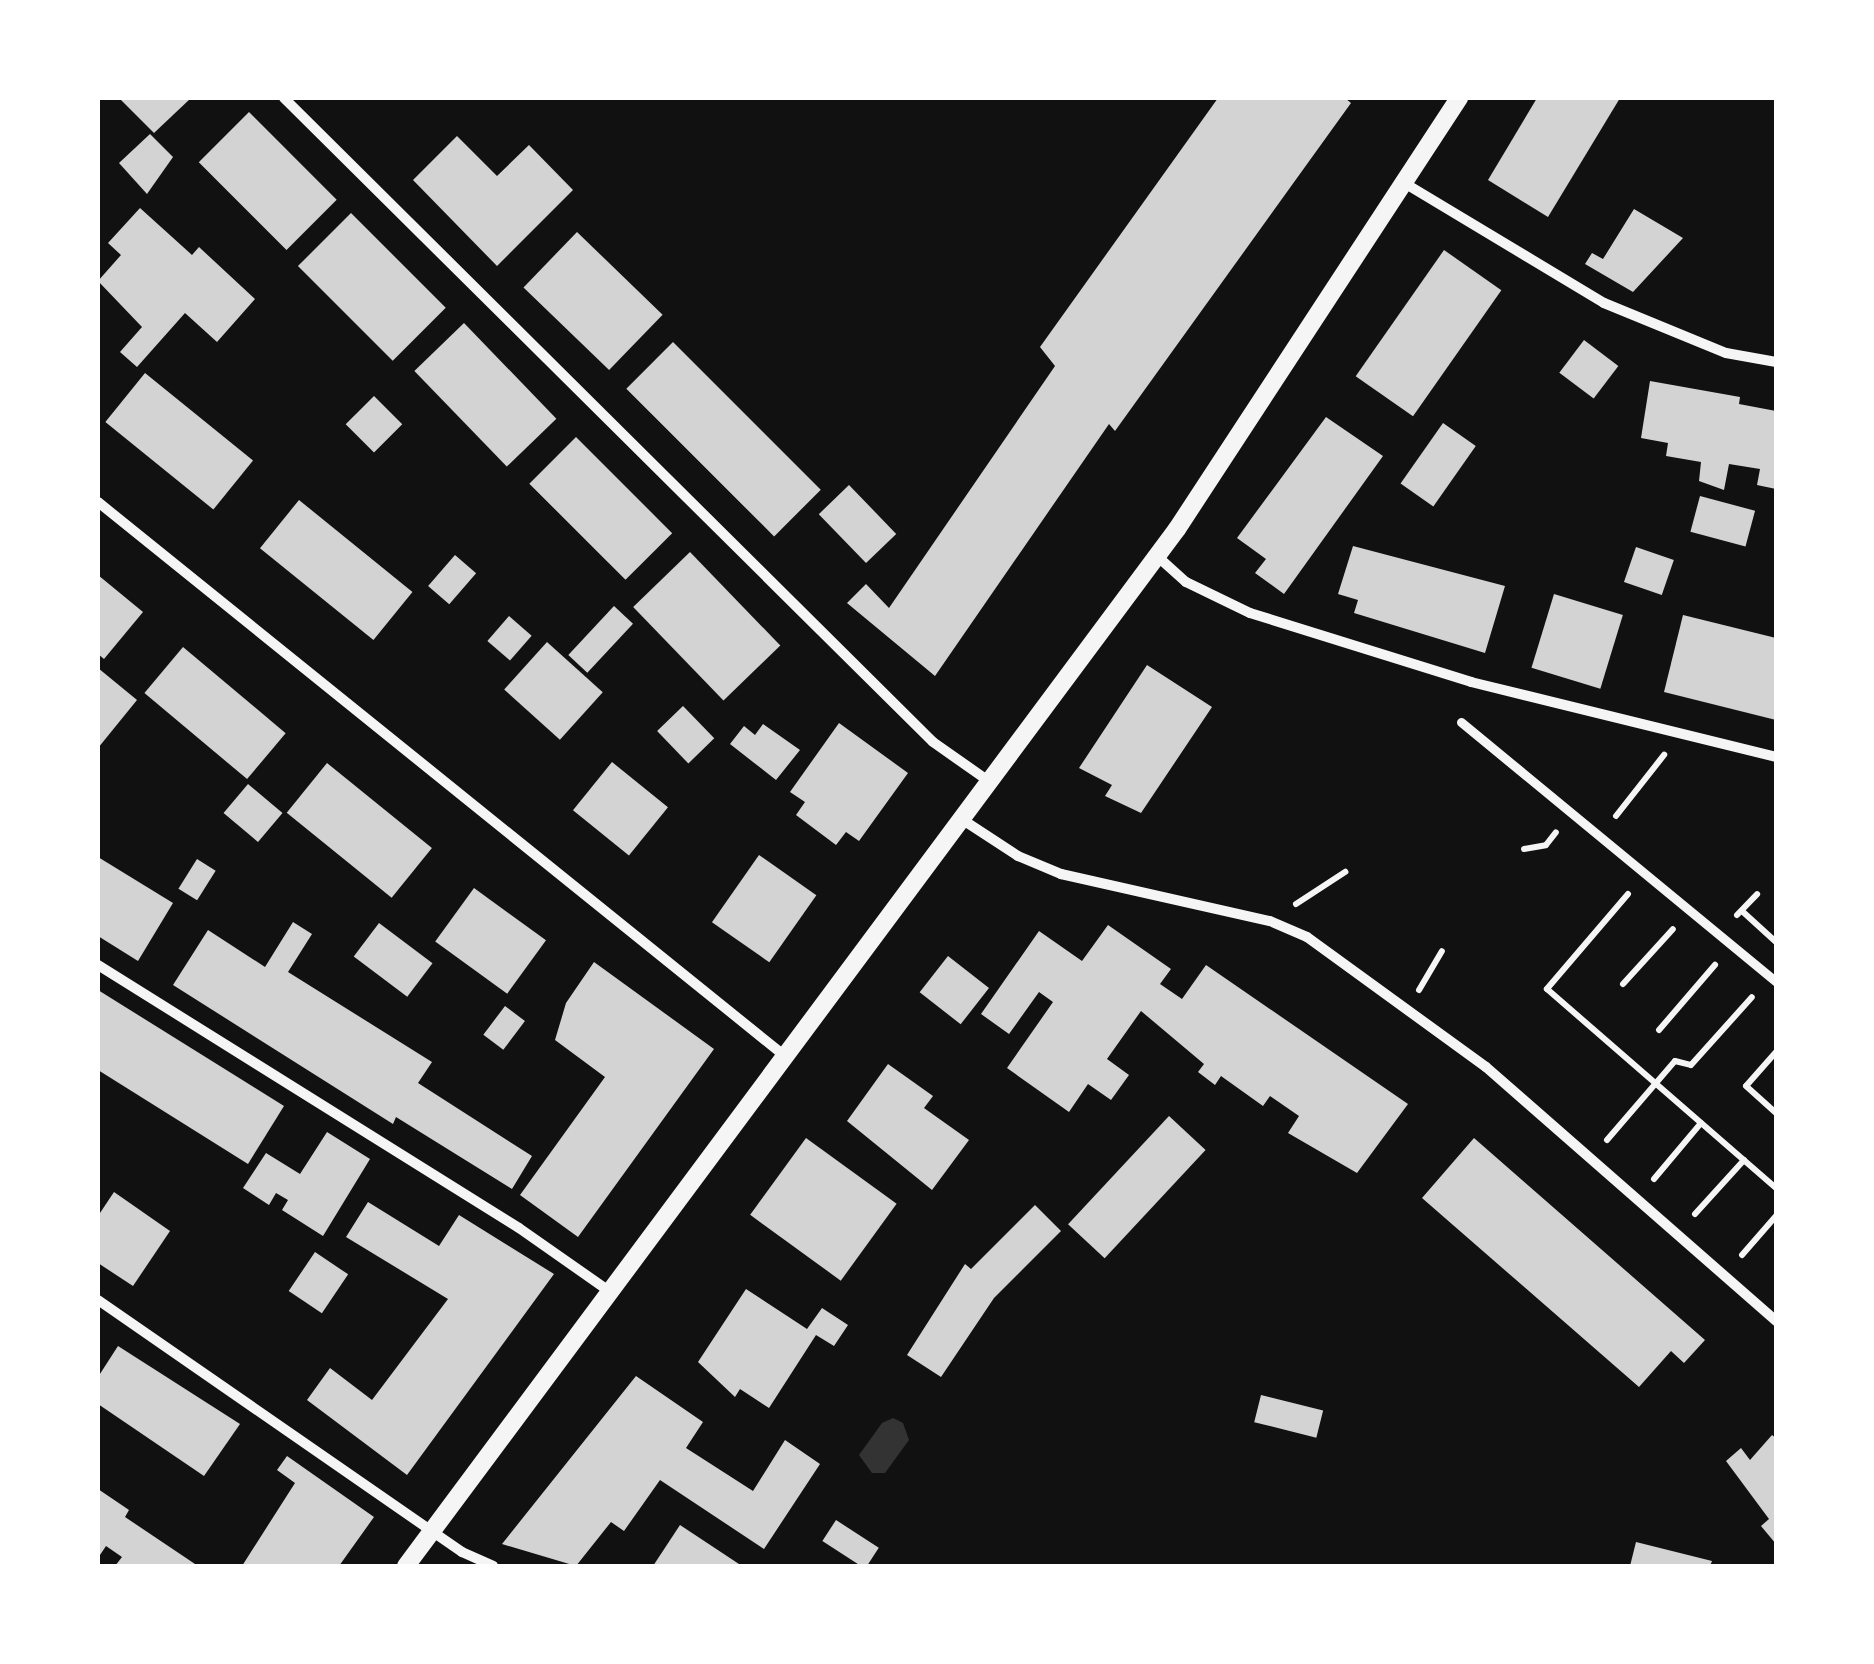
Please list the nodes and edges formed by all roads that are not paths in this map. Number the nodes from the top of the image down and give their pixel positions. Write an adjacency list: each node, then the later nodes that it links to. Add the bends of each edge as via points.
1 (284, 98): 9 (street, via 932,742)
2 (1459, 98): 3 (street)
3 (1406, 184): 4 (street, via 1604,303 1726,353); 6 (street)
4 (1776, 362)
5 (98, 502): 13 (street)
6 (1157, 556): 8 (street, via 1186,582 1250,614 1470,682); 9 (street)
7 (1462, 722): 12 (street)
8 (1776, 757)
9 (990, 783): 10 (street)
10 (963, 820): 13 (street); 16 (street, via 1062,874 1270,921 1307,937 1486,1067)
11 (98, 965): 14 (street)
12 (1773, 980)
13 (786, 1057): 14 (street)
14 (609, 1291): 17 (street)
15 (98, 1300): 17 (street)
16 (1776, 1322)
17 (432, 1531): 18 (street); 19 (street)
18 (406, 1566)
19 (494, 1566)

